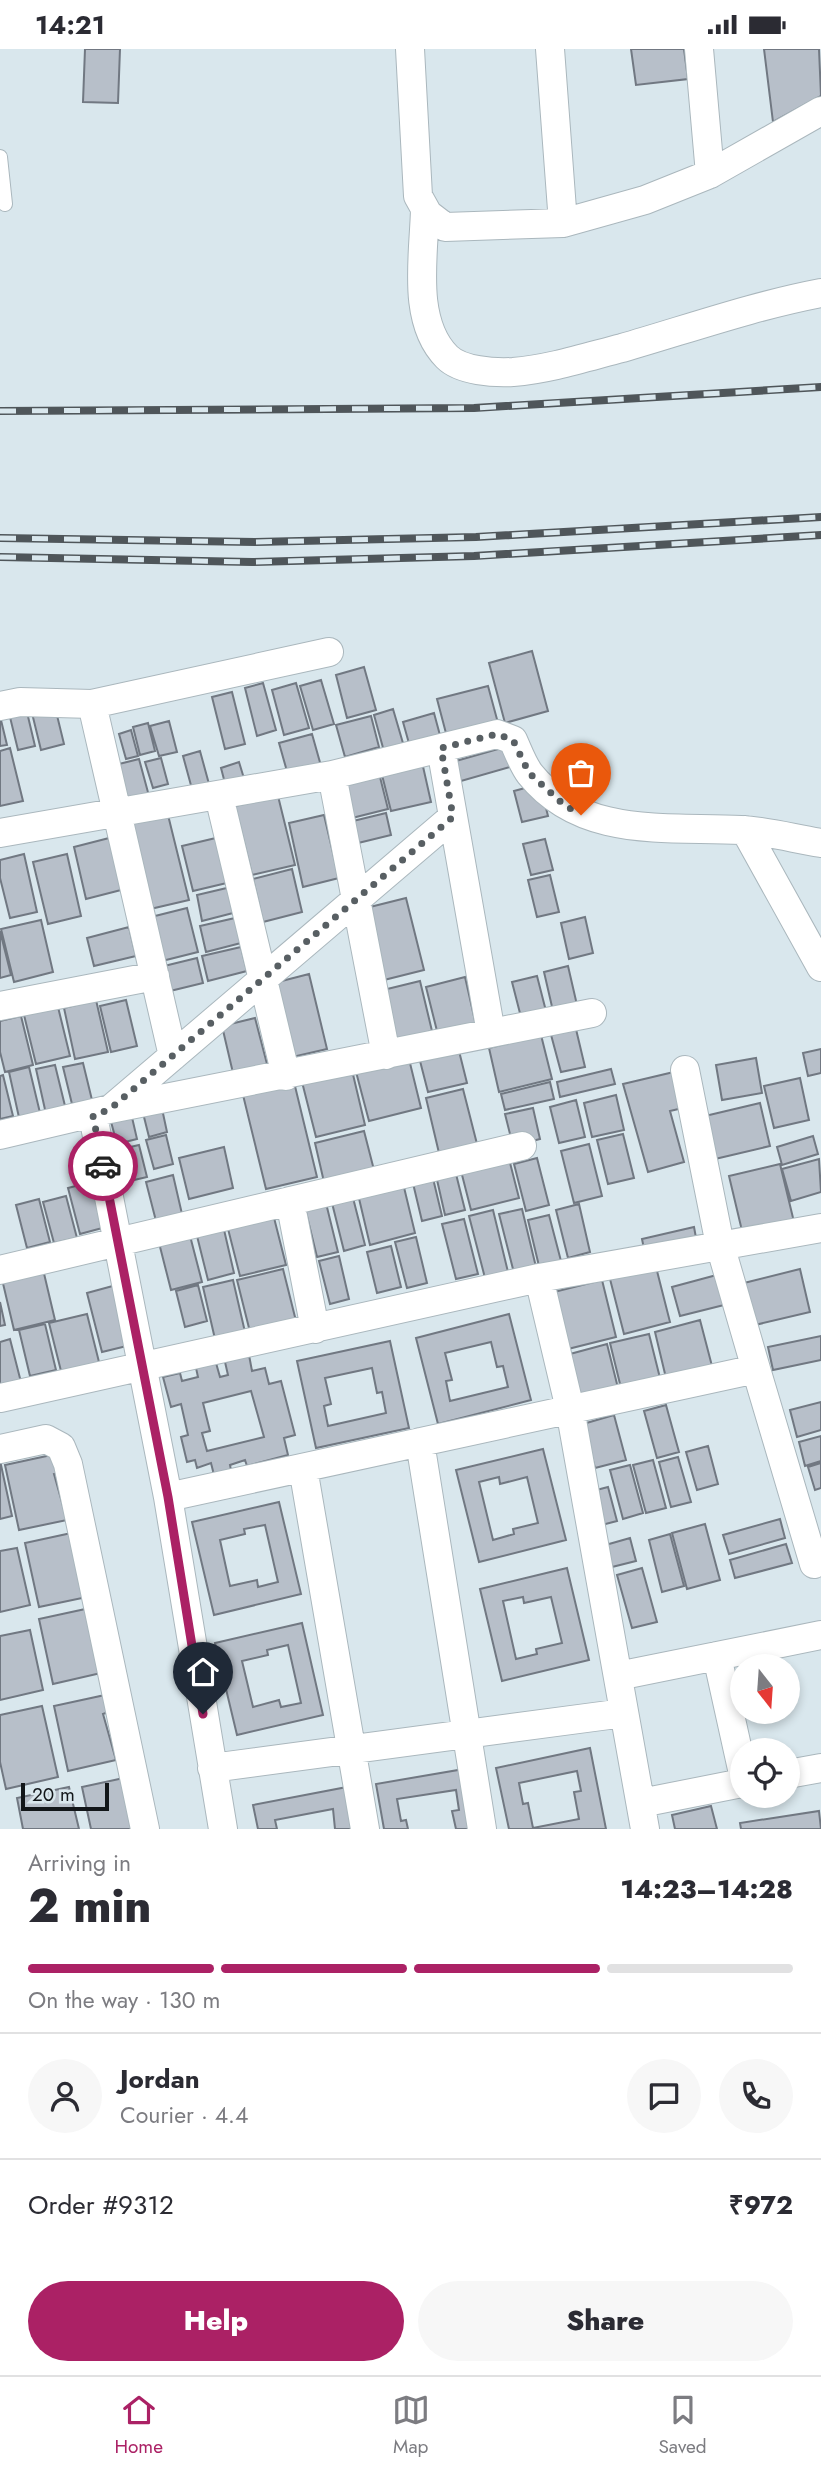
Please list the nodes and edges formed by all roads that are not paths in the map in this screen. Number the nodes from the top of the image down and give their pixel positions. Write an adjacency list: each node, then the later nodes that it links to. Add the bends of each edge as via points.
1 (410, 49): 8 (street, via 418,196)
2 (550, 49): 9 (street)
3 (699, 49): 6 (street)
4 (821, 111): 6 (street)
5 (0, 157): 7 (lane)
6 (710, 174): 9 (street)
7 (5, 204)
8 (425, 209): 9 (street, via 445,227); 10 (street, via 423,303 433,335 448,358 475,370 513,372 574,361)
9 (563, 223)
10 (821, 293)
11 (329, 652): 13 (street)
12 (7, 703): 13 (street)
13 (92, 704): 17 (street)
14 (441, 748): 15 (street); 18 (street); 19 (street, via 506,735 529,773 581,815 657,828)
15 (332, 775): 16 (street); 22 (street)
16 (219, 796): 17 (street); 25 (street)
17 (117, 812): 20 (street); 24 (street)
18 (453, 817): 22 (street); 28 (street)
19 (745, 830): 21 (street); 23 (street)
20 (0, 833)
21 (821, 843)
22 (355, 901): 25 (street); 29 (street)
23 (821, 967)
24 (155, 976): 26 (street); 30 (street)
25 (262, 979): 30 (street); 32 (street)
26 (0, 1006)
27 (592, 1013): 28 (street)
28 (491, 1033): 29 (street)
29 (386, 1055): 32 (street)
30 (173, 1056): 33 (street)
31 (685, 1070): 39 (street)
32 (286, 1076): 33 (street)
33 (101, 1112): 34 (street); 38 (street)
34 (0, 1135)
35 (522, 1146): 36 (street)
36 (290, 1202): 38 (street); 42 (street)
37 (821, 1228): 39 (street)
38 (118, 1242): 40 (street); 43 (street)
39 (720, 1245): 41 (street); 44 (street)
40 (0, 1270)
41 (539, 1278): 42 (street); 46 (street)
42 (316, 1329): 43 (street)
43 (142, 1364): 45 (street); 50 (street)
44 (757, 1369): 46 (street); 51 (street)
45 (0, 1398)
46 (570, 1409): 47 (street); 54 (street)
47 (420, 1442): 49 (street); 56 (street)
48 (0, 1449): 64 (street, via 46,1439 61,1447)
49 (303, 1468): 50 (street); 58 (street)
50 (168, 1497): 60 (street)
51 (814, 1564)
52 (821, 1635): 53 (street)
53 (717, 1656): 54 (street); 57 (street)
54 (618, 1676): 55 (street)
55 (624, 1713): 56 (street); 63 (street)
56 (468, 1733): 58 (street); 67 (street)
57 (735, 1738)
58 (351, 1748): 60 (street); 66 (street)
59 (821, 1767): 61 (street)
60 (212, 1768): 65 (street)
61 (800, 1771)
62 (730, 1787): 63 (street)
63 (643, 1816)
64 (145, 1829)
65 (223, 1829)
66 (365, 1829)
67 (482, 1829)

